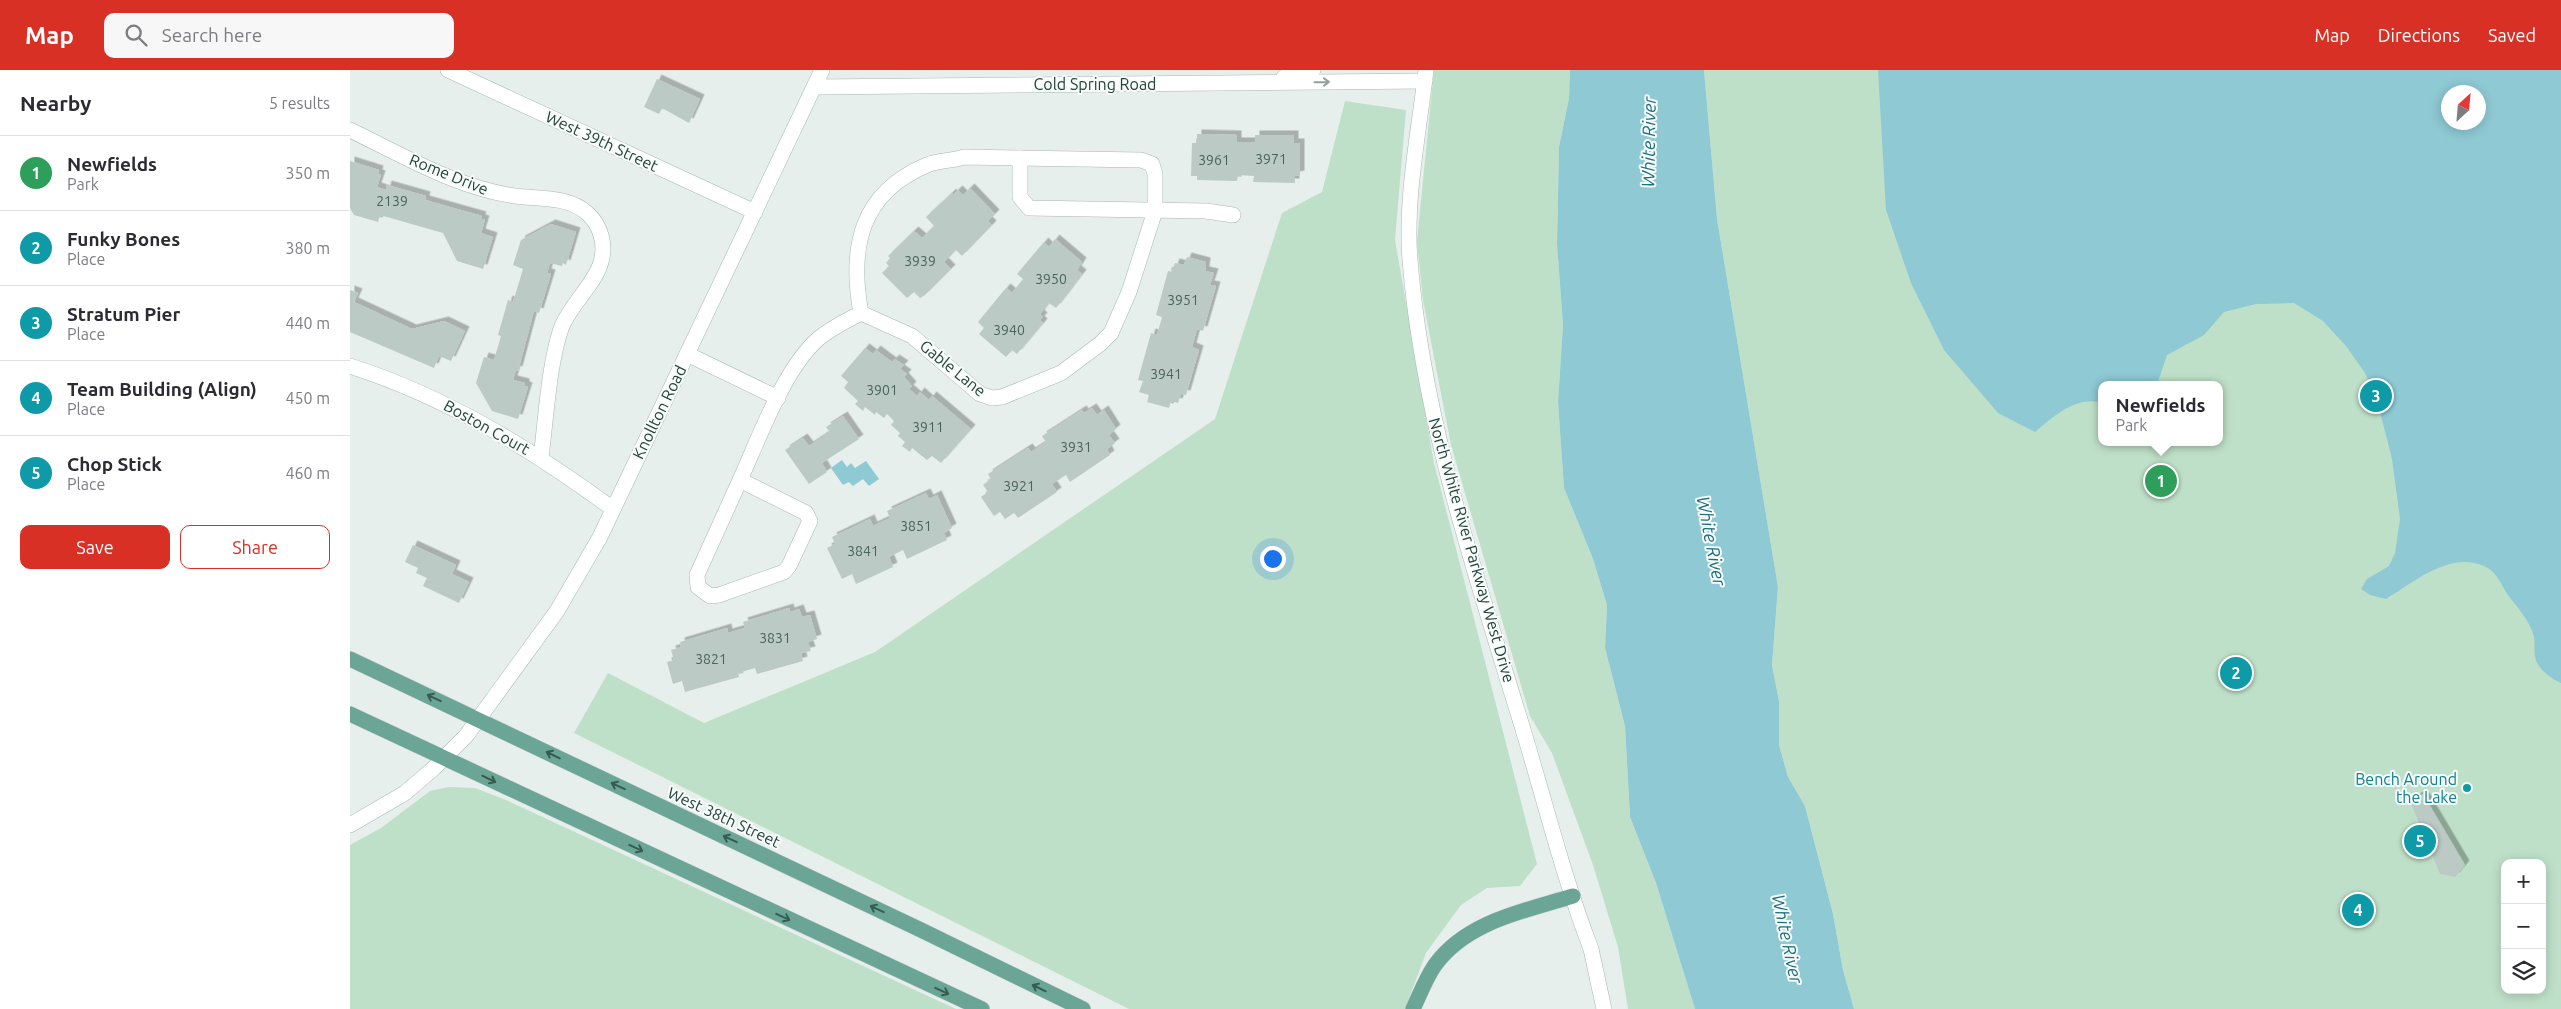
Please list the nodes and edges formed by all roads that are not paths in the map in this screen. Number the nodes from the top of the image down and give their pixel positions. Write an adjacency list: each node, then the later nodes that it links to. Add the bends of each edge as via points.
1 (448, 70): 11 (street, West 39th Street)
2 (822, 70): 7 (street, Knollton Road)
3 (1313, 70): 6 (street)
4 (1426, 76): 6 (street, Cold Spring Road, one-way to 4); 25 (street, North White River Parkway West Drive, via 1409,240 1430,395 1453,494)
5 (1046, 77): 6 (street, Cold Spring Road); 7 (street, Cold Spring Road)
6 (1256, 83)
7 (814, 87): 11 (street, Knollton Road)
8 (350, 130): 17 (street, Rome Drive, via 462,182 500,194 567,202 587,213 597,225 603,248 601,263 575,302 561,331)
9 (1020, 158): 10 (street, via 1020,198 1029,208); 10 (street, Gable Lane, via 1146,161 1155,171); 13 (street, Gable Lane, via 964,157 934,162 909,173 889,189 872,210 859,240 855,276)
10 (1155, 211): 12 (street, via 1206,211); 13 (street, Gable Lane, via 1129,292 1106,339 1061,373 1002,398 980,394 912,336)
11 (755, 212): 14 (street, Knollton Road)
12 (1233, 216)
13 (861, 313): 16 (street, via 836,326 813,344)
14 (687, 354): 16 (street); 19 (street, Knollton Road)
15 (350, 366): 17 (street, Boston Court, via 443,403 486,424)
16 (778, 398): 18 (street)
17 (540, 457): 19 (street, Boston Court)
18 (740, 480): 18 (street, via 697,575 698,587 710,596 784,572 810,520 806,513)
19 (613, 509): 22 (street, Knollton Road, via 562,603)
20 (350, 659): 22 (main road, West 38th Street, one-way to 20)
21 (350, 714): 23 (main road)
22 (478, 719): 23 (street, Knollton Road); 28 (main road, West 38th Street, one-way to 22)
23 (445, 758): 24 (street, via 405,793); 27 (main road, one-way to 27)
24 (350, 825)
25 (1573, 896): 26 (main road, via 1476,930 1445,953); 31 (street, North White River Parkway West Drive, via 1591,949)
26 (1424, 984): 29 (main road); 30 (main road)
27 (982, 1009)
28 (1083, 1009)
29 (1413, 1009)
30 (1418, 1009)
31 (1604, 1009)

